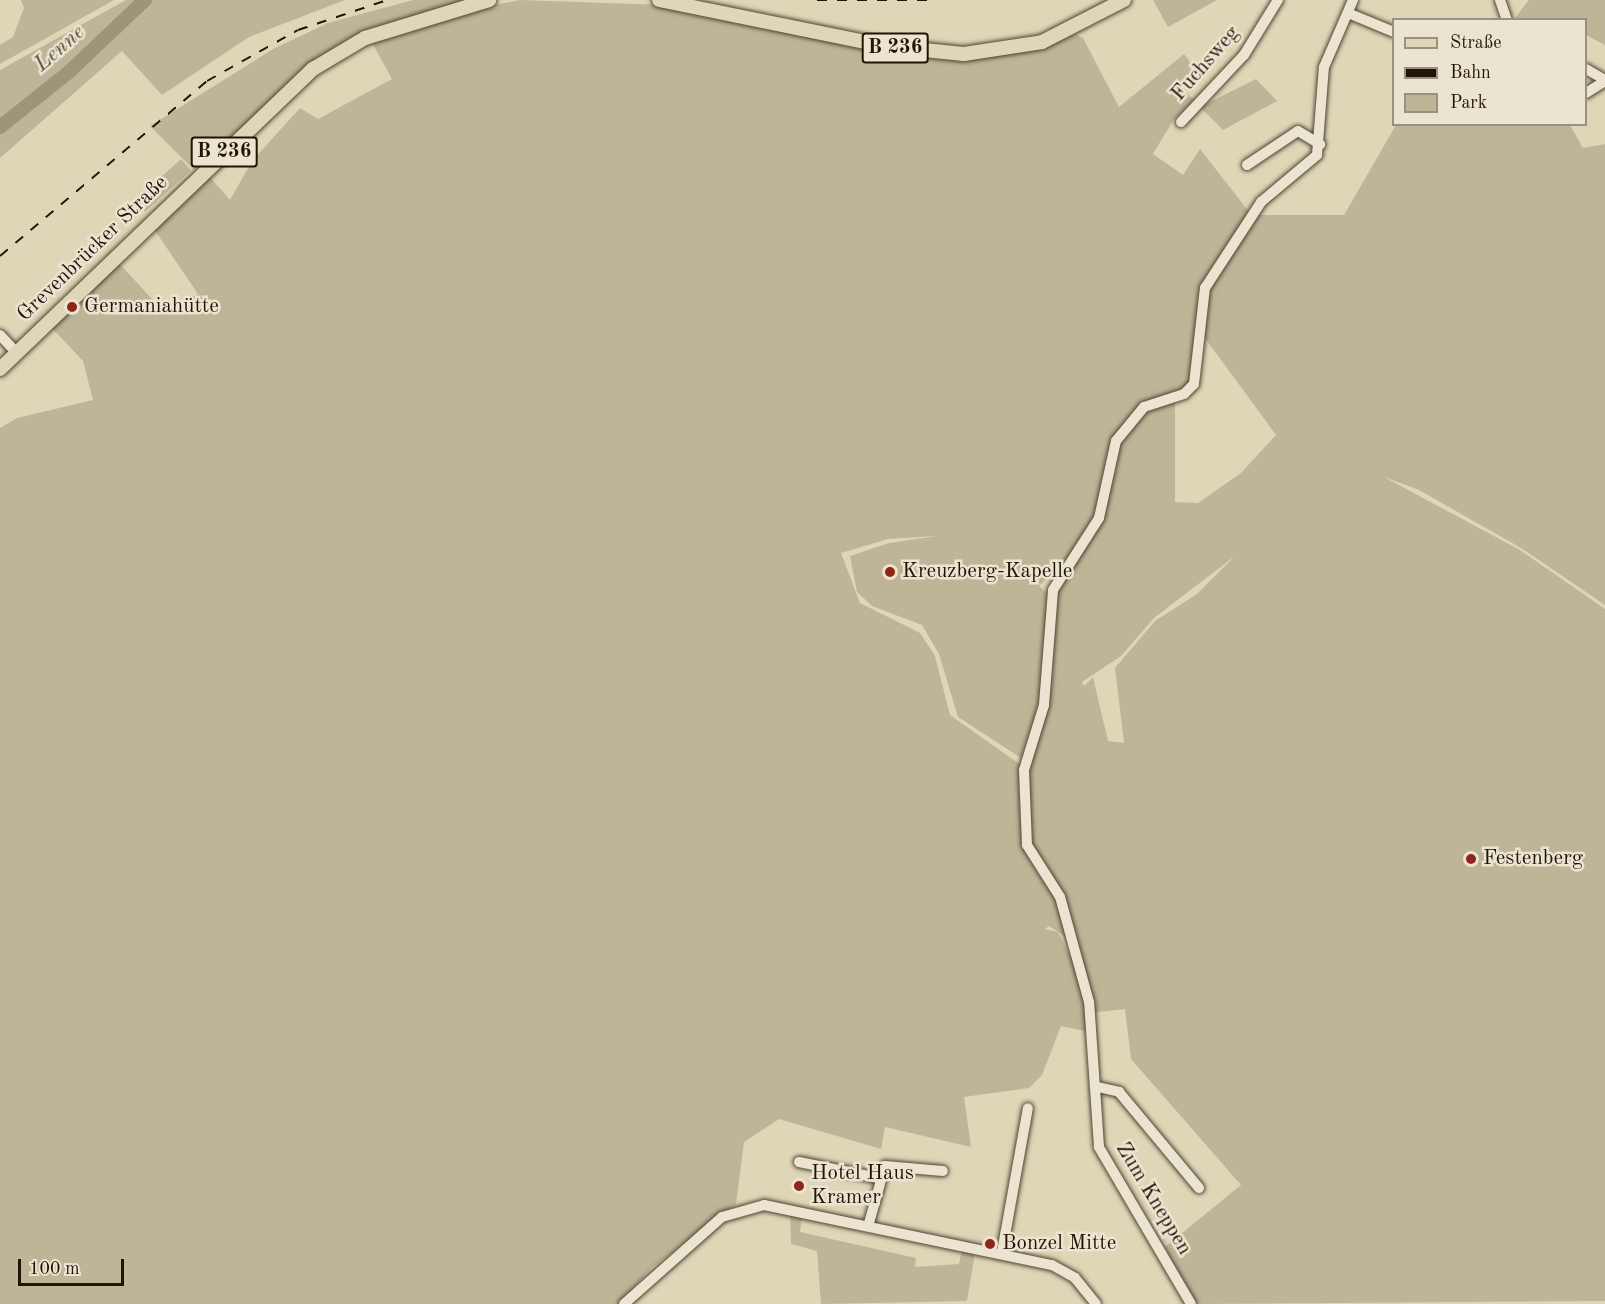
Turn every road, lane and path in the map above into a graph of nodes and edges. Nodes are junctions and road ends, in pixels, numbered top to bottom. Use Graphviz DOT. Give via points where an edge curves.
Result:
graph roads {
  1 [pos="489,0"];
  2 [pos="659,0"];
  3 [pos="1124,0"];
  4 [pos="1278,0"];
  5 [pos="1353,0"];
  6 [pos="1500,0"];
  7 [pos="1348,13"];
  8 [pos="1505,18"];
  9 [pos="1392,31"];
  10 [pos="1587,70"];
  11 [pos="1605,81"];
  12 [pos="1587,92"];
  13 [pos="1181,122"];
  14 [pos="1320,144"];
  15 [pos="1247,165"];
  16 [pos="0,335"];
  17 [pos="17,353"];
  18 [pos="0,369"];
  19 [pos="1098,1087"];
  20 [pos="1028,1108"];
  21 [pos="799,1162"];
  22 [pos="943,1171"];
  23 [pos="878,1178"];
  24 [pos="1199,1188"];
  25 [pos="869,1223"];
  26 [pos="1002,1252"];
  27 [pos="624,1304"];
  28 [pos="1096,1304"];
  29 [pos="1191,1304"];
  1 -- 17 [label="main road, Grevenbrücker Straße / B 236" via="365,38 313,69"];
  2 -- 3 [label="main road, B 236" via="878,45 964,54 1042,42"];
  4 -- 13 [label="street, Fuchsweg" via="1244,55"];
  5 -- 7 [label="street"];
  6 -- 8 [label="street"];
  7 -- 9 [label="street"];
  7 -- 14 [label="street" via="1324,68"];
  10 -- 11 [label="street"];
  11 -- 12 [label="street"];
  14 -- 15 [label="street" via="1298,131"];
  14 -- 19 [label="street, Zum Kneppen" via="1312,161 1258,206 1205,288 1194,384 1184,394 1144,407 1120,432 1099,518 1063,570 1050,604 1044,705 1023,778 1026,838 1060,897 1089,1002"];
  16 -- 17 [label="street"];
  17 -- 18 [label="main road, Grevenbrücker Straße / B 236"];
  19 -- 24 [label="street" via="1119,1092"];
  19 -- 29 [label="street, Zum Kneppen" via="1099,1147"];
  20 -- 26 [label="street"];
  21 -- 23 [label="street"];
  22 -- 23 [label="street" via="893,1163"];
  23 -- 25 [label="street"];
  25 -- 26 [label="street"];
  25 -- 27 [label="street" via="784,1207 736,1209 654,1272"];
  26 -- 28 [label="street" via="1064,1270"];
}
